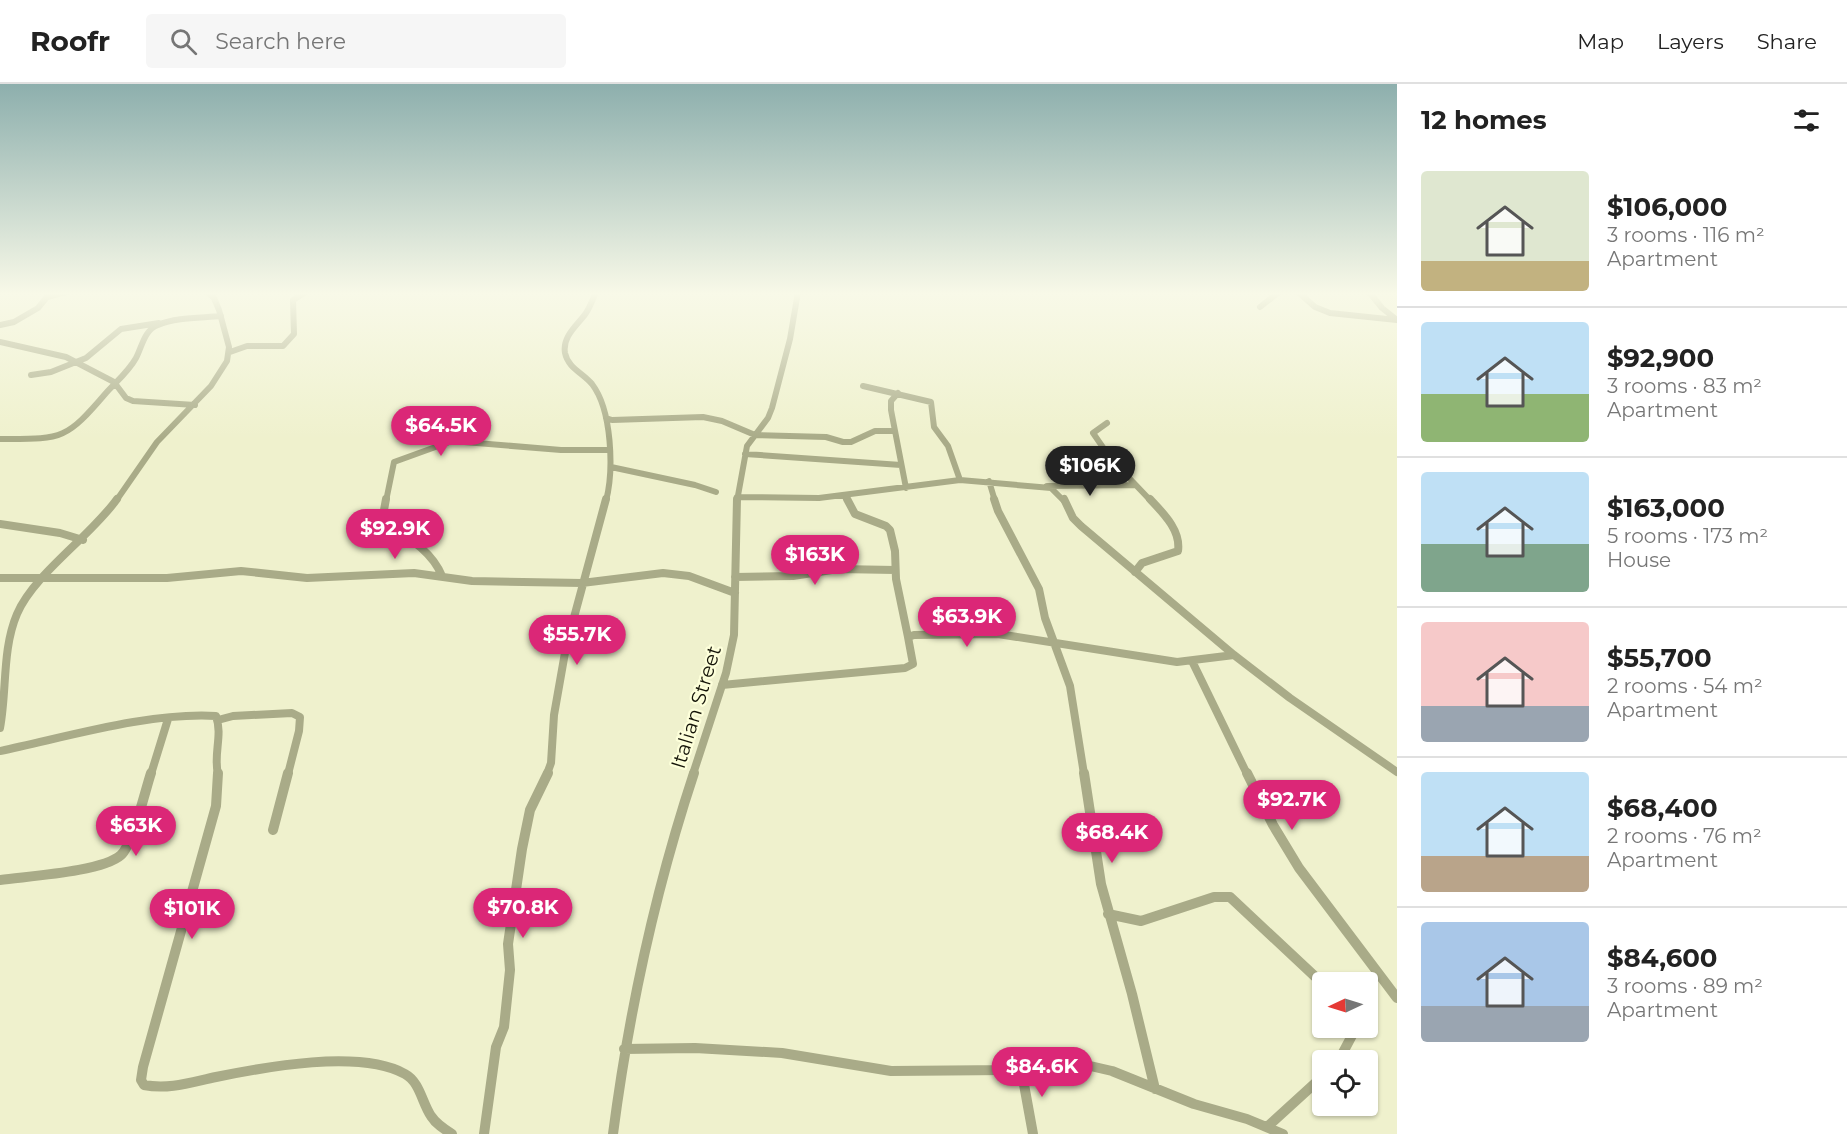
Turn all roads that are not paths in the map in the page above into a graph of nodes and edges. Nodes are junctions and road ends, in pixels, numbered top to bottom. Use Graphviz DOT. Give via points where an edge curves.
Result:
graph roads {
  1 [pos="108,341"];
  2 [pos="143,341"];
  3 [pos="227,341"];
  4 [pos="288,341"];
  5 [pos="567,341"];
  6 [pos="789,341"];
  7 [pos="0,342"];
  8 [pos="230,352"];
  9 [pos="78,363"];
  10 [pos="31,375"];
  11 [pos="114,382"];
  12 [pos="863,386"];
  13 [pos="898,393"];
  14 [pos="195,405"];
  15 [pos="606,418"];
  16 [pos="1107,423"];
  17 [pos="894,430"];
  18 [pos="754,435"];
  19 [pos="0,438"];
  20 [pos="610,450"];
  21 [pos="745,454"];
  22 [pos="901,465"];
  23 [pos="611,467"];
  24 [pos="960,480"];
  25 [pos="989,481"];
  26 [pos="1135,485"];
  27 [pos="1046,486"];
  28 [pos="906,489"];
  29 [pos="717,492"];
  30 [pos="845,496"];
  31 [pos="737,497"];
  32 [pos="0,524"];
  33 [pos="83,540"];
  34 [pos="895,570"];
  35 [pos="1135,572"];
  36 [pos="442,576"];
  37 [pos="46,577"];
  38 [pos="735,577"];
  39 [pos="0,578"];
  40 [pos="582,583"];
  41 [pos="735,593"];
  42 [pos="908,637"];
  43 [pos="1055,644"];
  44 [pos="1234,655"];
  45 [pos="3,661"];
  46 [pos="1192,661"];
  47 [pos="722,685"];
  48 [pos="168,719"];
  49 [pos="218,720"];
  50 [pos="0,728"];
  51 [pos="0,751"];
  52 [pos="1397,772"];
  53 [pos="273,830"];
  54 [pos="0,880"];
  55 [pos="1108,914"];
  56 [pos="1312,974"];
  57 [pos="1397,998"];
  58 [pos="624,1049"];
  59 [pos="1021,1068"];
  60 [pos="1312,1086"];
  61 [pos="1155,1089"];
  62 [pos="1266,1127"];
  63 [pos="452,1134"];
  64 [pos="484,1134"];
  65 [pos="613,1134"];
  66 [pos="1033,1134"];
  67 [pos="1284,1134"];
  1 -- 9 [label="street"];
  2 -- 11 [label="street" via="135,360"];
  3 -- 8 [label="street"];
  4 -- 8 [label="street" via="283,346 247,346"];
  5 -- 15 [label="street" via="565,352 572,367 591,383"];
  6 -- 18 [label="street, Italian Street" via="768,418"];
  7 -- 9 [label="street"];
  8 -- 14 [label="street"];
  9 -- 10 [label="street"];
  9 -- 11 [label="street"];
  11 -- 14 [label="street" via="133,401"];
  11 -- 19 [label="street" via="80,423 64,434 47,440"];
  12 -- 13 [label="street"];
  13 -- 17 [label="street" via="891,401"];
  13 -- 24 [label="street" via="931,402 934,427 948,446"];
  14 -- 33 [label="street" via="157,442 124,491"];
  15 -- 18 [label="street" via="703,417"];
  15 -- 20 [label="street"];
  16 -- 26 [label="street" via="1093,433"];
  17 -- 18 [label="street" via="875,431 847,442 826,437"];
  17 -- 22 [label="street"];
  18 -- 21 [label="street, Italian Street"];
  20 -- 23 [label="street"];
  20 -- 36 [label="street" via="452,441 394,462 382,521 425,549"];
  21 -- 22 [label="street"];
  21 -- 31 [label="street, Italian Street"];
  22 -- 28 [label="street"];
  23 -- 29 [label="street"];
  23 -- 40 [label="street" via="607,496"];
  24 -- 25 [label="street"];
  24 -- 28 [label="street"];
  25 -- 27 [label="street"];
  25 -- 43 [label="street" via="998,511 1033,575"];
  26 -- 27 [label="street"];
  26 -- 35 [label="street" via="1167,518 1180,543 1178,550 1142,563"];
  27 -- 35 [label="street" via="1062,496 1076,522"];
  28 -- 30 [label="street"];
  30 -- 31 [label="street"];
  30 -- 34 [label="street" via="855,514 888,528 895,550"];
  31 -- 38 [label="street, Italian Street"];
  32 -- 33 [label="street"];
  33 -- 37 [label="street"];
  34 -- 38 [label="street" via="838,569 793,576"];
  34 -- 42 [label="street"];
  35 -- 44 [label="street"];
  36 -- 37 [label="street" via="381,573 306,578 241,571 167,578"];
  36 -- 40 [label="street"];
  37 -- 39 [label="street"];
  37 -- 45 [label="street" via="25,598 17,613"];
  38 -- 41 [label="street, Italian Street"];
  40 -- 41 [label="street" via="678,573"];
  40 -- 64 [label="street" via="554,715 551,763 530,810 522,849 508,944 510,970 504,1027 496,1047"];
  41 -- 47 [label="street, Italian Street" via="734,635"];
  42 -- 43 [label="street" via="998,634"];
  42 -- 47 [label="street" via="912,664 905,668"];
  43 -- 46 [label="street" via="1164,661"];
  43 -- 55 [label="street" via="1075,711 1090,824"];
  44 -- 46 [label="street"];
  44 -- 52 [label="street"];
  45 -- 50 [label="street" via="5,702"];
  46 -- 57 [label="street" via="1287,850"];
  47 -- 58 [label="street, Italian Street" via="676,827"];
  48 -- 49 [label="street" via="211,714"];
  48 -- 51 [label="street"];
  48 -- 54 [label="street" via="122,854 104,865"];
  49 -- 53 [label="street" via="292,712 300,717"];
  49 -- 63 [label="street" via="216,806 141,1080 153,1088 265,1067 309,1063 389,1067 408,1075 432,1117"];
  55 -- 56 [label="street" via="1141,921 1214,897 1230,897"];
  55 -- 61 [label="street"];
  58 -- 59 [label="street" via="782,1053 891,1071"];
  58 -- 65 [label="street, Italian Street"];
  59 -- 61 [label="street" via="1086,1065"];
  59 -- 66 [label="street"];
  60 -- 62 [label="street"];
  61 -- 62 [label="street"];
  62 -- 67 [label="street"];
}
